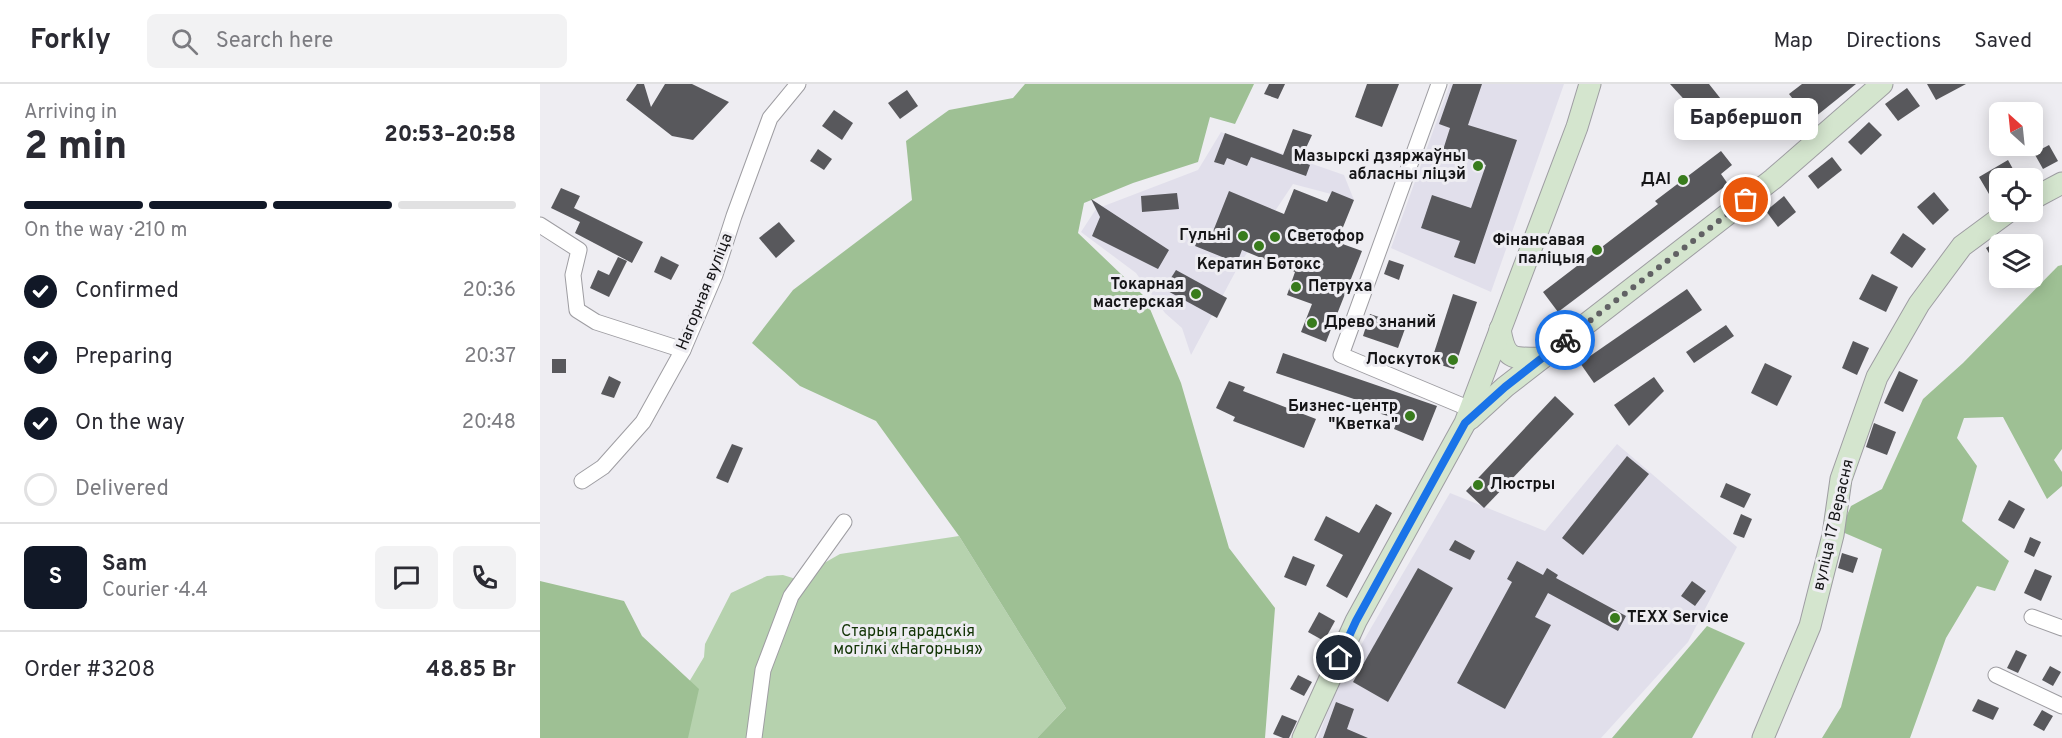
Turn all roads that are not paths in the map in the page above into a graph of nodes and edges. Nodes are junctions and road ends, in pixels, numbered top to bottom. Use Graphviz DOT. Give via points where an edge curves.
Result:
graph roads {
  1 [pos="798,84"];
  2 [pos="1439,84"];
  3 [pos="1590,84"];
  4 [pos="1882,84"];
  5 [pos="2062,183"];
  6 [pos="2043,193"];
  7 [pos="1994,222"];
  8 [pos="540,225"];
  9 [pos="1500,328"];
  10 [pos="683,350"];
  11 [pos="1542,358"];
  12 [pos="1468,416"];
  13 [pos="582,481"];
  14 [pos="844,522"];
  15 [pos="2032,617"];
  16 [pos="2062,628"];
  17 [pos="1996,675"];
  18 [pos="2062,706"];
  19 [pos="754,738"];
  20 [pos="1303,738"];
  21 [pos="1763,738"];
  1 -- 10 [label="street, Нагорная вуліца" via="770,117 715,275"];
  2 -- 12 [label="street" via="1341,355"];
  3 -- 9 [label="main road"];
  4 -- 11 [label="main road" via="1773,179"];
  5 -- 6 [label="main road"];
  7 -- 21 [label="main road, вуліца 17 Верасня" via="1962,246 1919,304 1877,377 1841,479 1833,535 1810,626"];
  8 -- 10 [label="street" via="579,250 573,275 578,310 596,322"];
  9 -- 11 [label="main road" via="1507,353 1517,359"];
  9 -- 12 [label="main road"];
  10 -- 13 [label="street, Нагорная вуліца" via="643,422 603,467"];
  11 -- 12 [label="main road"];
  12 -- 20 [label="main road" via="1356,621"];
  14 -- 19 [label="street" via="791,596 763,670"];
  15 -- 16 [label="street"];
  17 -- 18 [label="street"];
}
